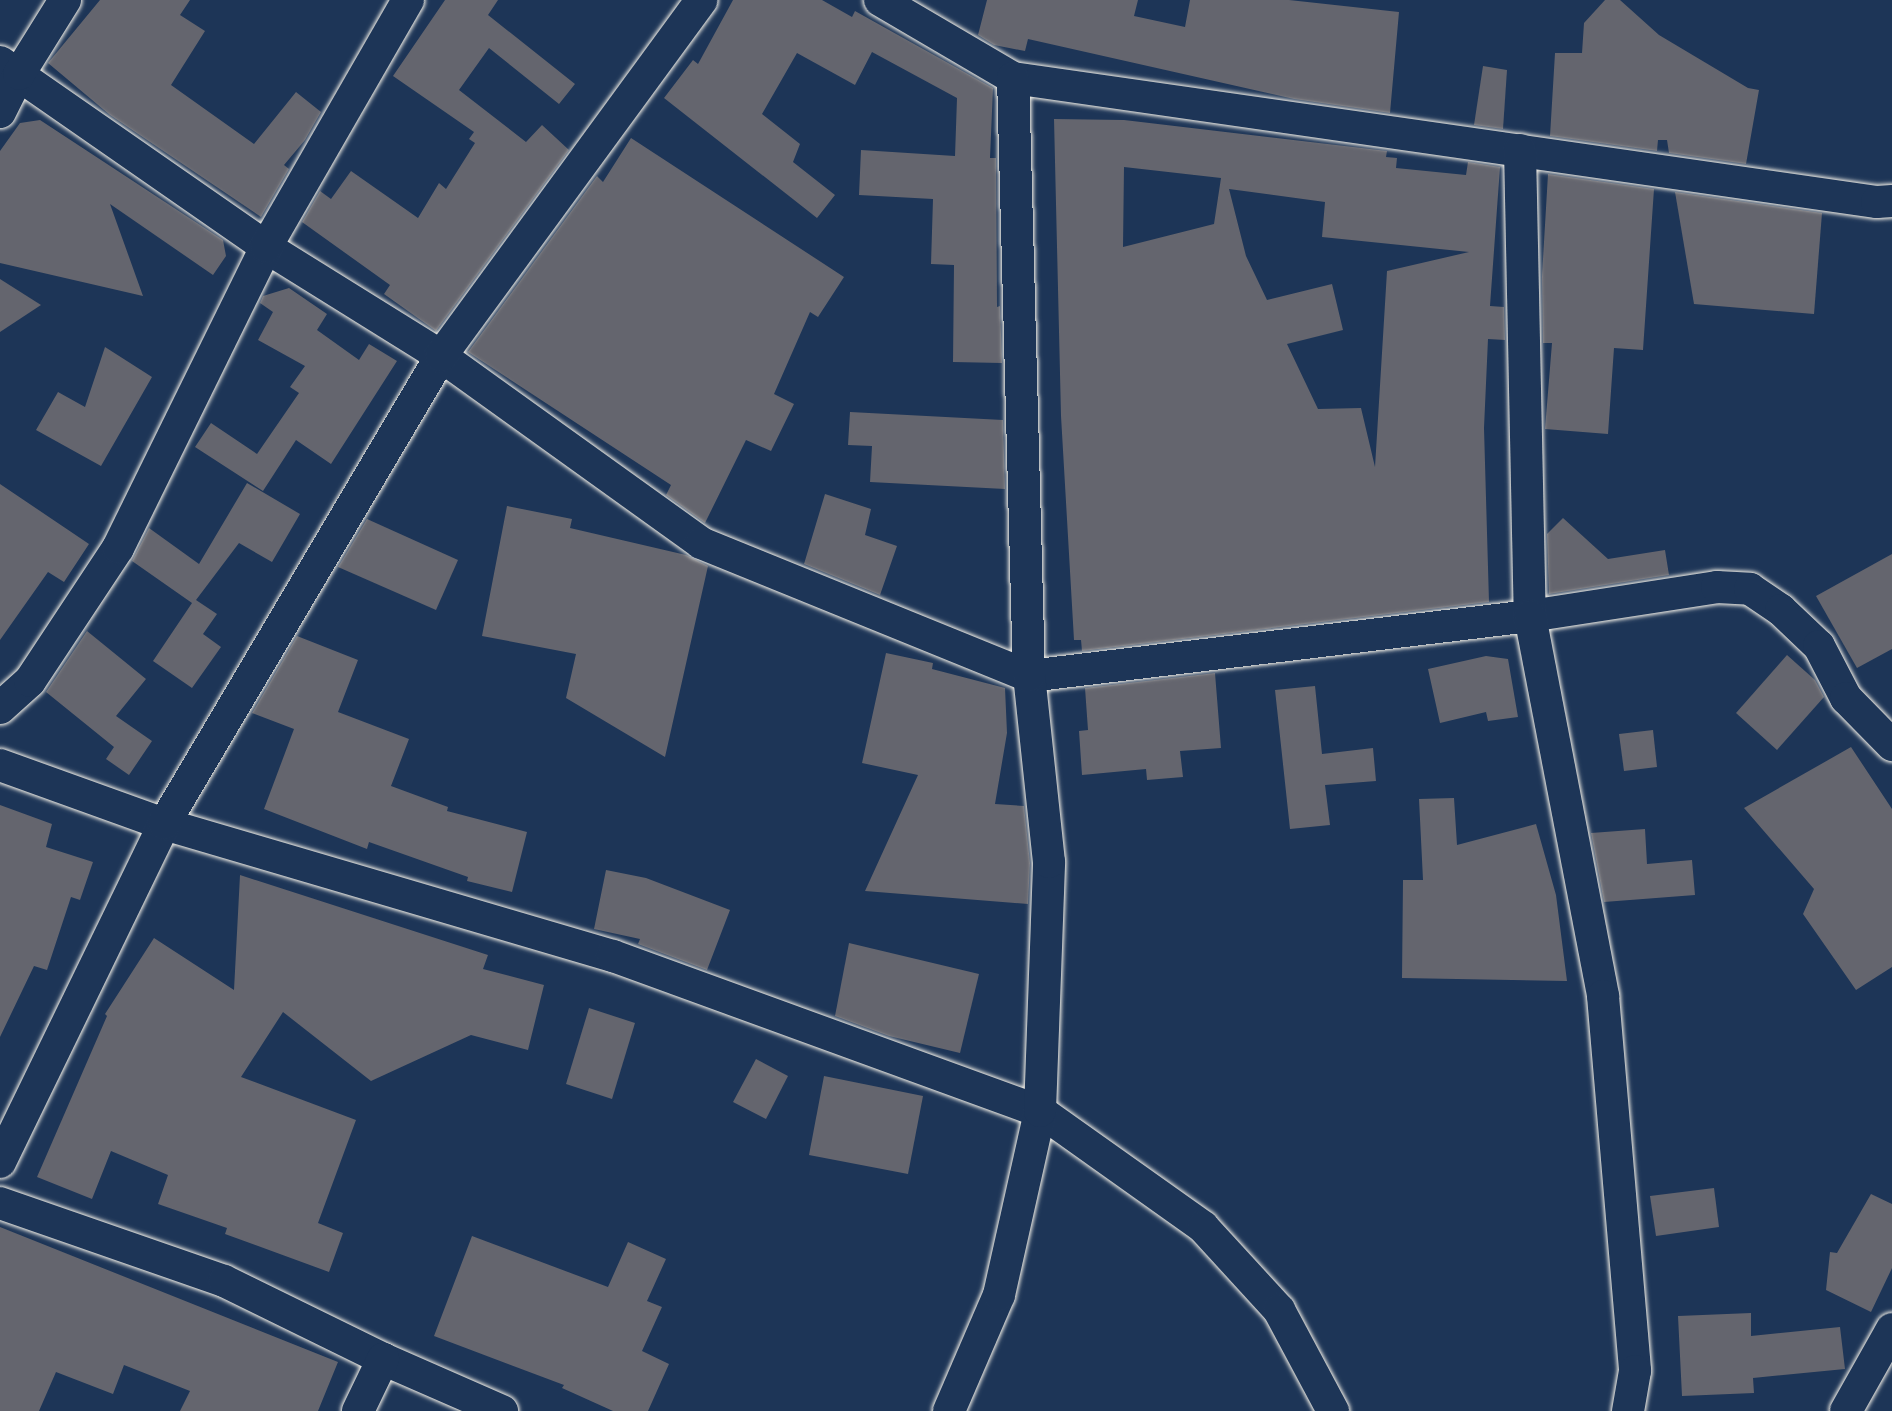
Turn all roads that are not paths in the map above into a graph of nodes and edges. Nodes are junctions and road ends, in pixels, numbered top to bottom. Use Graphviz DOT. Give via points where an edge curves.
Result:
graph roads {
  1 [pos="65,0"];
  2 [pos="408,0"];
  3 [pos="702,0"];
  4 [pos="880,0"];
  5 [pos="9,68"];
  6 [pos="1013,78"];
  7 [pos="0,112"];
  8 [pos="1520,150"];
  9 [pos="1892,201"];
  10 [pos="266,247"];
  11 [pos="441,356"];
  12 [pos="1530,616"];
  13 [pos="1029,676"];
  14 [pos="0,708"];
  15 [pos="1892,745"];
  16 [pos="0,765"];
  17 [pos="164,824"];
  18 [pos="1040,1111"];
  19 [pos="0,1162"];
  20 [pos="0,1203"];
  21 [pos="1892,1329"];
  22 [pos="383,1359"];
  23 [pos="358,1411"];
  24 [pos="502,1411"];
  25 [pos="949,1411"];
  26 [pos="1333,1411"];
  27 [pos="1628,1411"];
  28 [pos="1846,1411"];
  1 -- 5 [label="street"];
  2 -- 10 [label="street"];
  3 -- 11 [label="street"];
  4 -- 6 [label="street"];
  5 -- 7 [label="street"];
  5 -- 10 [label="street"];
  6 -- 8 [label="street"];
  6 -- 13 [label="street"];
  8 -- 9 [label="street"];
  8 -- 12 [label="street"];
  10 -- 11 [label="street"];
  10 -- 14 [label="street" via="118,548 30,681"];
  11 -- 13 [label="street" via="701,543"];
  11 -- 17 [label="street"];
  12 -- 13 [label="street"];
  12 -- 15 [label="street" via="1717,587 1750,589 1819,646 1846,698"];
  12 -- 27 [label="street" via="1603,996 1635,1371"];
  13 -- 18 [label="street" via="1049,862"];
  16 -- 17 [label="street"];
  17 -- 18 [label="street" via="613,956"];
  17 -- 19 [label="street"];
  18 -- 25 [label="street" via="999,1295"];
  18 -- 26 [label="street" via="1203,1227 1279,1310"];
  20 -- 22 [label="street" via="224,1281"];
  21 -- 28 [label="street"];
  22 -- 23 [label="street"];
  22 -- 24 [label="street"];
}
